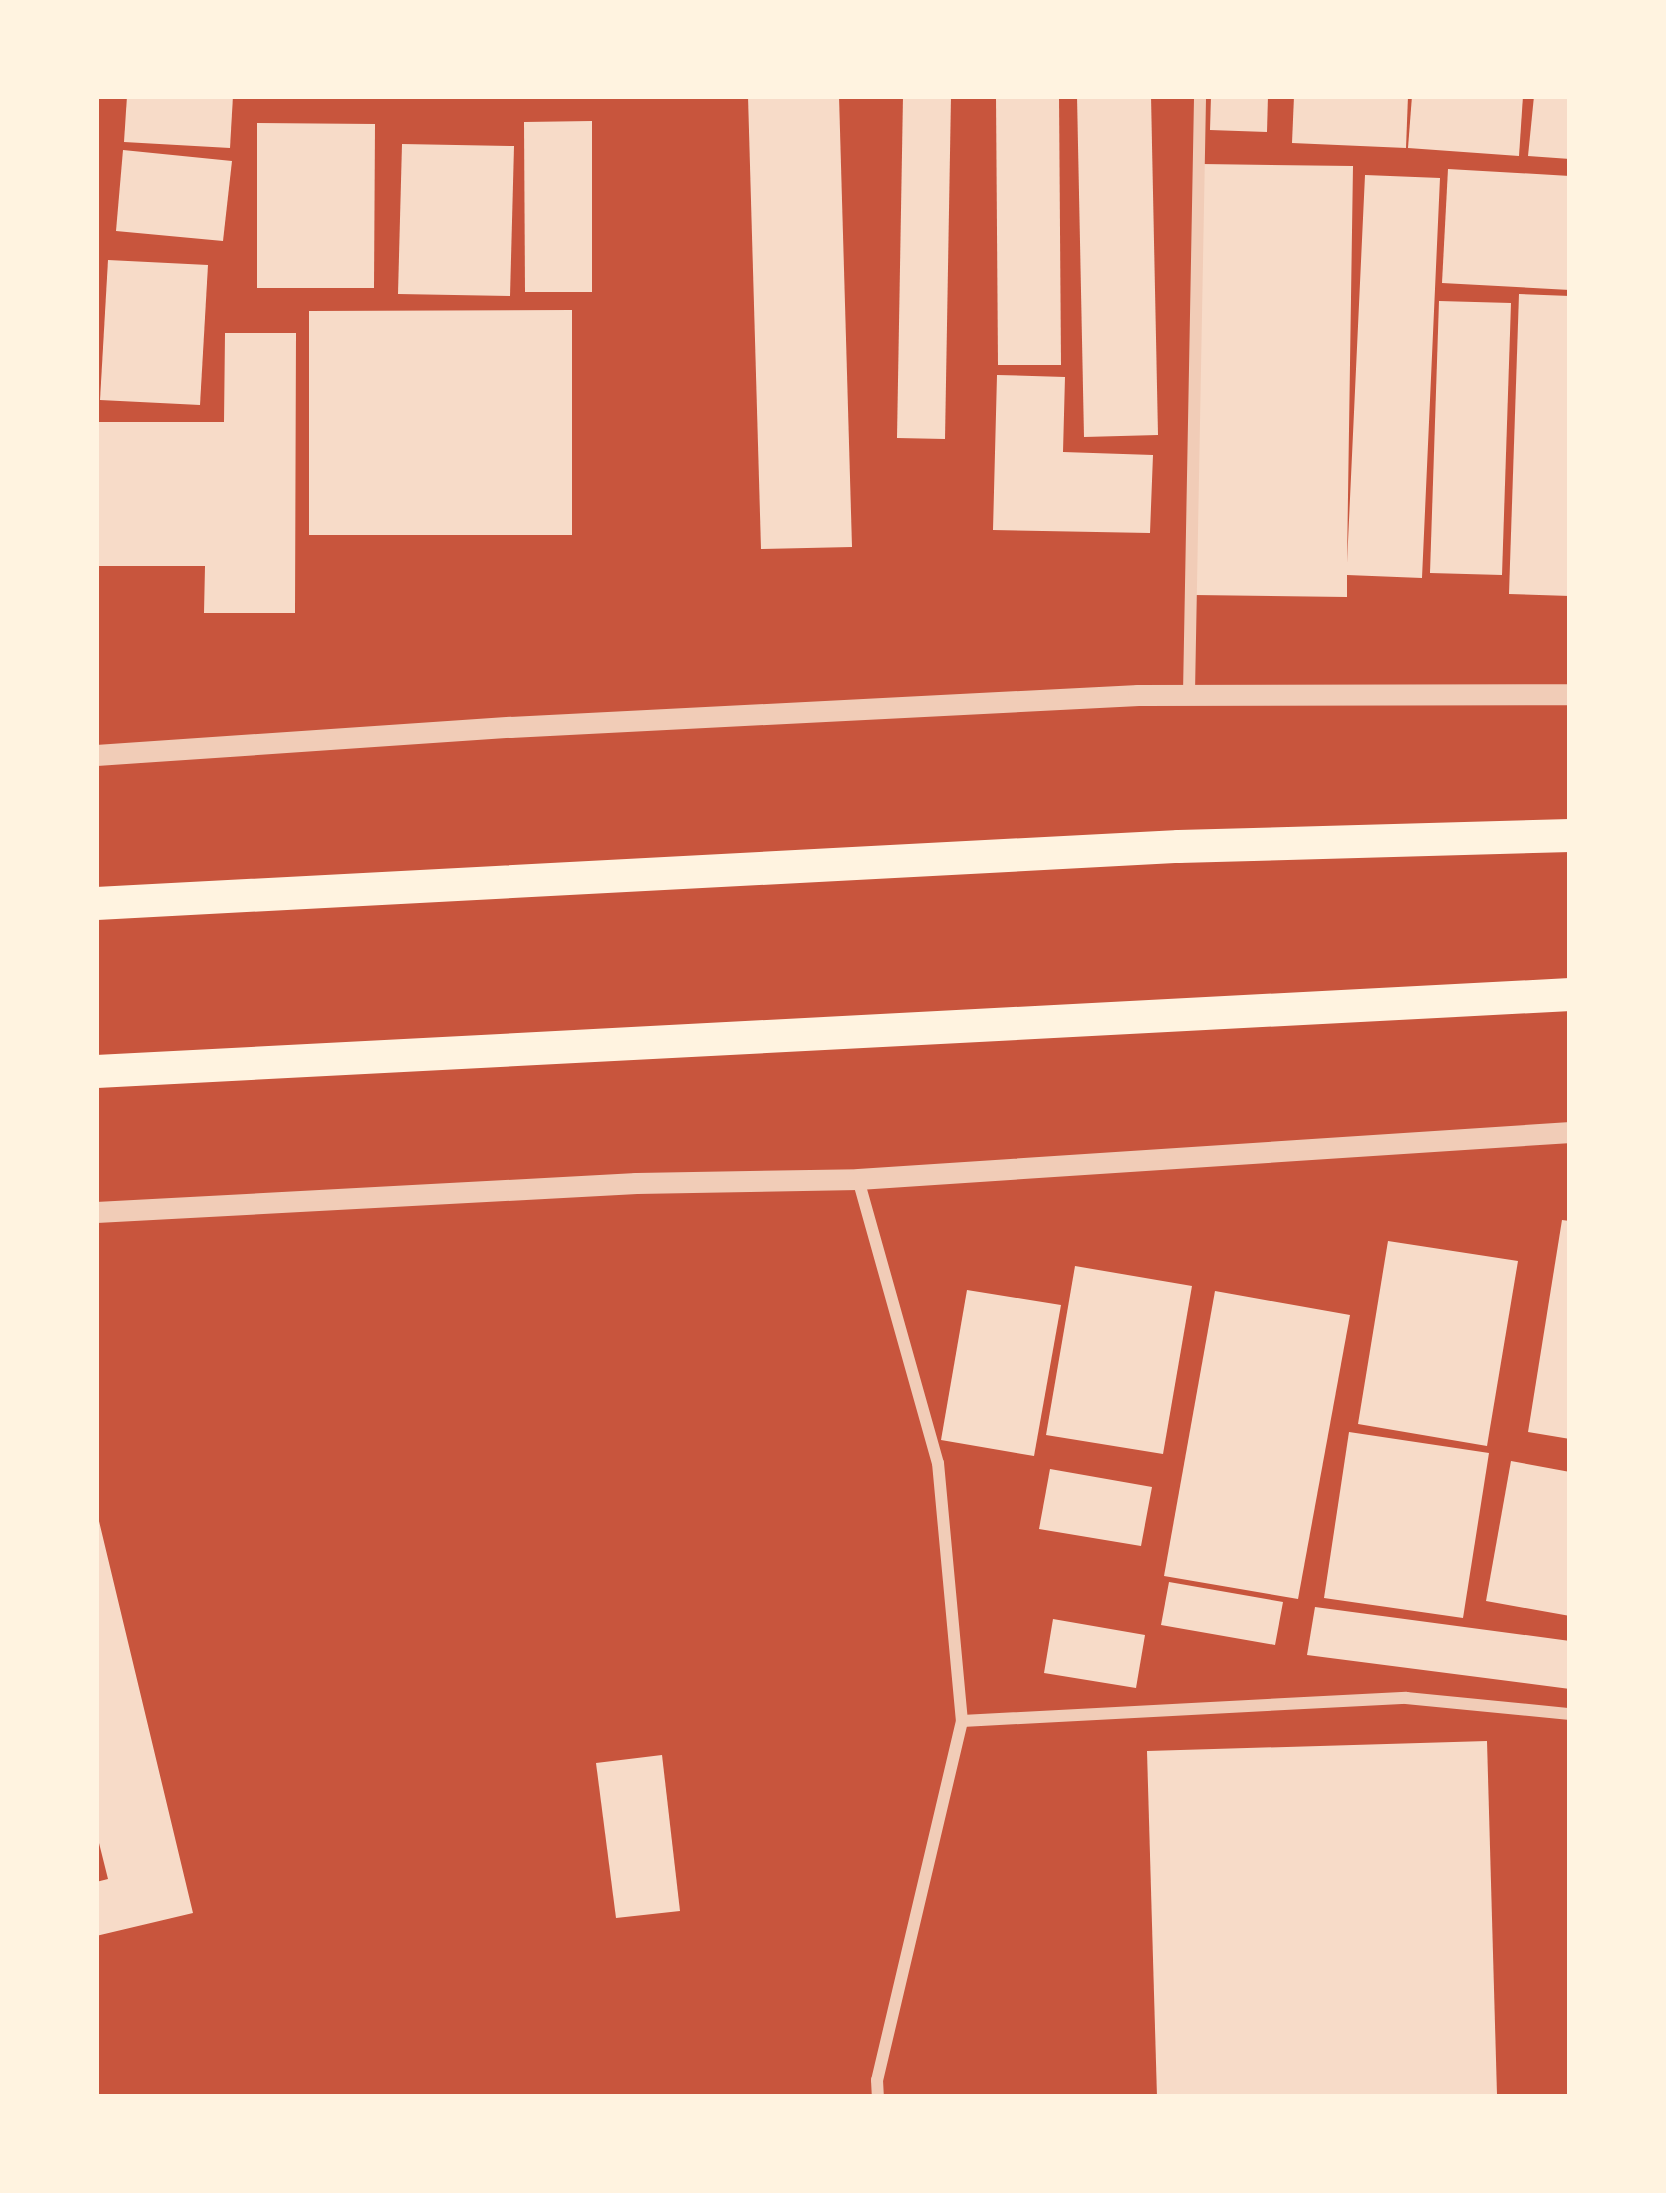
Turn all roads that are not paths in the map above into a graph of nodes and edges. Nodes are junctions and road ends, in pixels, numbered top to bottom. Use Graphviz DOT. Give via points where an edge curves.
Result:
graph roads {
  1 [pos="1200,96"];
  2 [pos="1189,693"];
  3 [pos="1570,694"];
  4 [pos="96,755"];
  5 [pos="1570,836"];
  6 [pos="96,903"];
  7 [pos="1570,994"];
  8 [pos="96,1071"];
  9 [pos="1570,1132"];
  10 [pos="859,1179"];
  11 [pos="96,1212"];
  12 [pos="1570,1714"];
  13 [pos="962,1721"];
  14 [pos="878,2097"];
  1 -- 2 [label="street"];
  2 -- 3 [label="street"];
  2 -- 4 [label="street"];
  5 -- 6 [label="highway" via="1178,846"];
  7 -- 8 [label="highway"];
  9 -- 10 [label="street"];
  10 -- 11 [label="street"];
  10 -- 13 [label="street" via="938,1463"];
  12 -- 13 [label="street" via="1406,1698"];
  13 -- 14 [label="street"];
}
